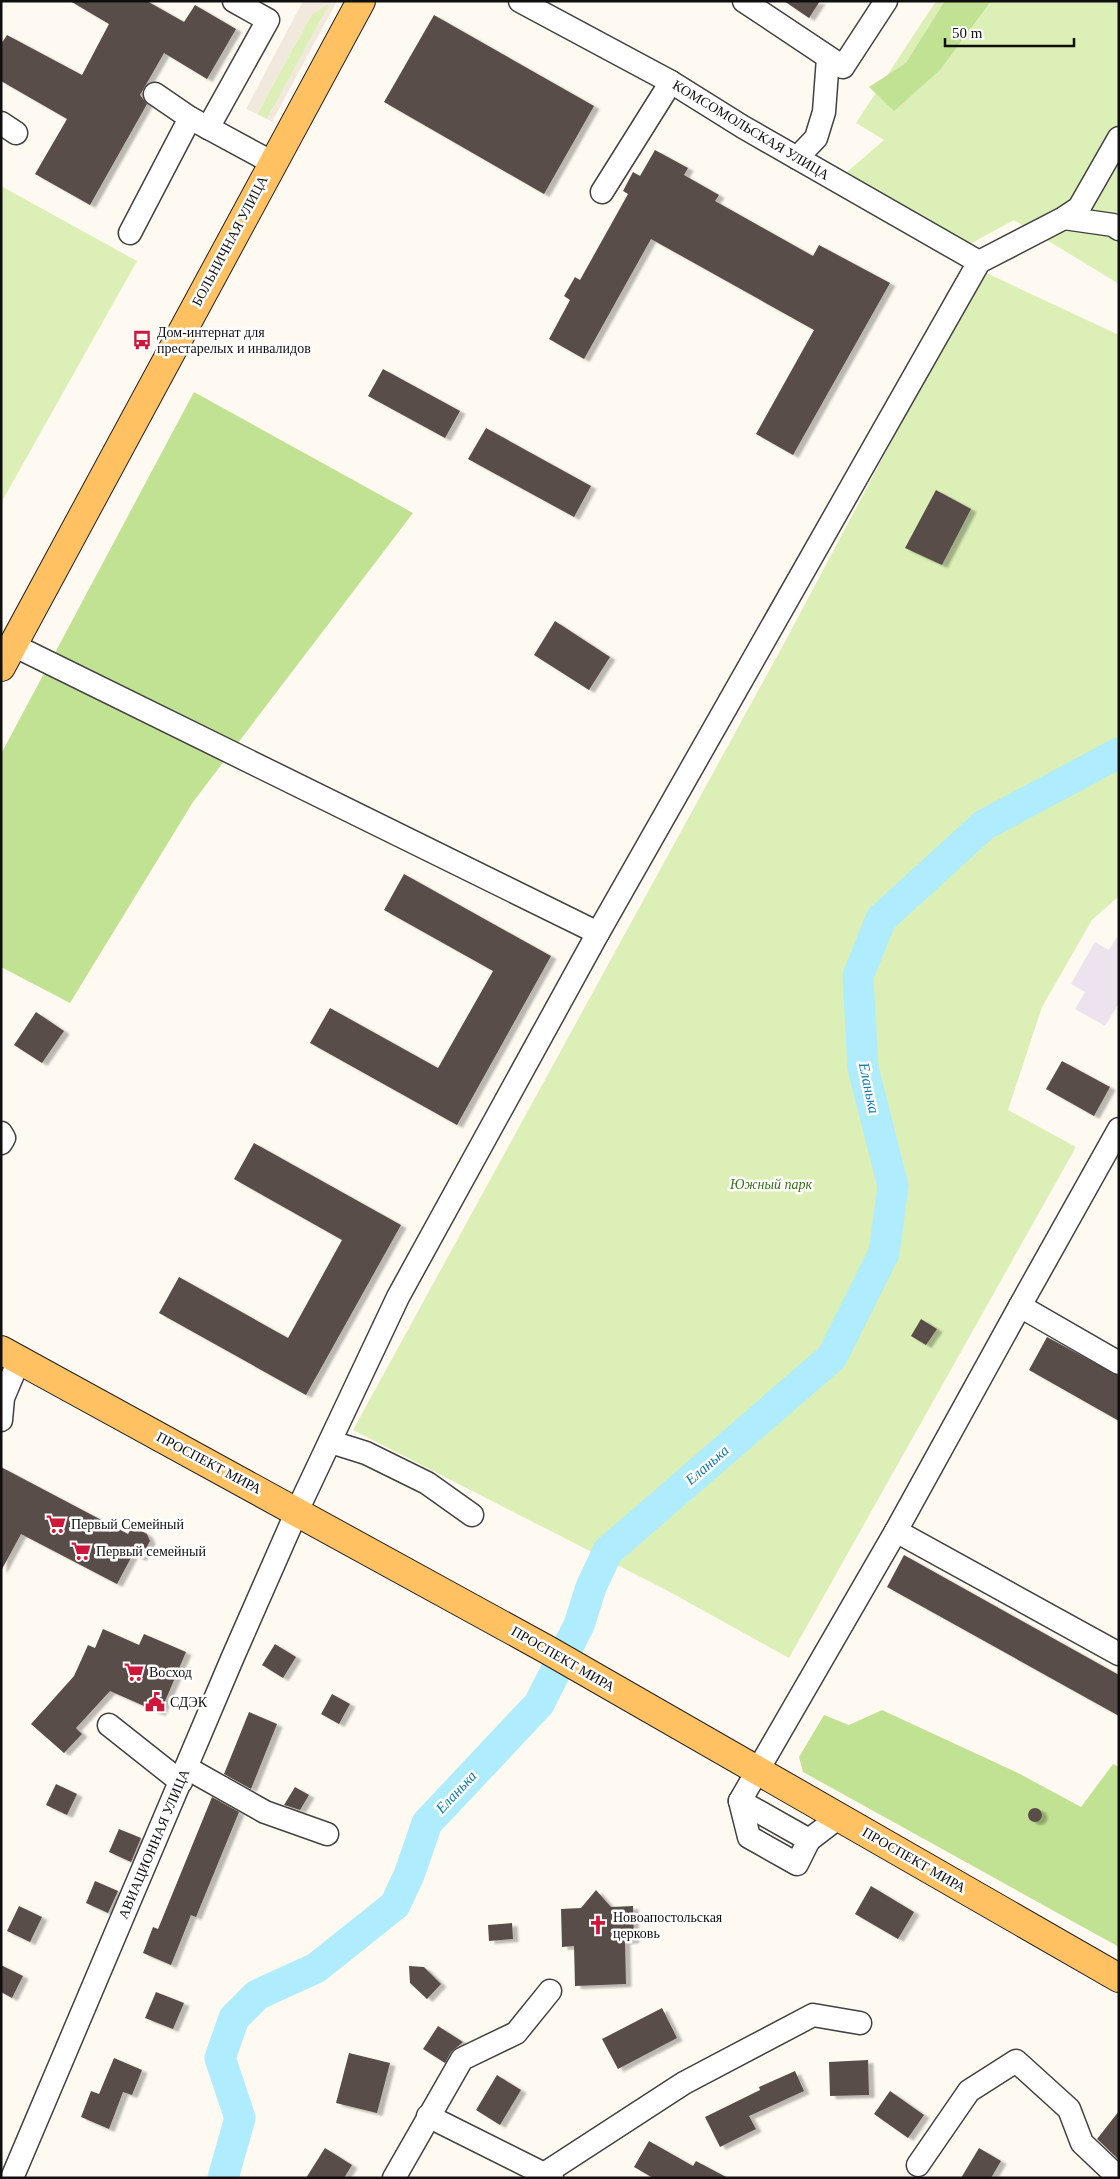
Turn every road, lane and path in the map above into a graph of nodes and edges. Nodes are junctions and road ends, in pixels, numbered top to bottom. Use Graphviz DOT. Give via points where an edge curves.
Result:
graph roads {
  1 [pos="234,1"];
  2 [pos="349,1"];
  3 [pos="361,1"];
  4 [pos="520,1"];
  5 [pos="744,1"];
  6 [pos="886,1"];
  7 [pos="828,58"];
  8 [pos="671,82"];
  9 [pos="155,94"];
  10 [pos="300,113"];
  11 [pos="199,123"];
  12 [pos="1119,138"];
  13 [pos="797,158"];
  14 [pos="273,163"];
  15 [pos="602,192"];
  16 [pos="1064,218"];
  17 [pos="1119,229"];
  18 [pos="130,233"];
  19 [pos="979,262"];
  20 [pos="7,656"];
  21 [pos="598,933"];
  22 [pos="1119,1129"];
  23 [pos="1,1133"];
  24 [pos="1,1143"];
  25 [pos="1020,1306"];
  26 [pos="10,1355"];
  27 [pos="1119,1363"];
  28 [pos="1,1420"];
  29 [pos="329,1446"];
  30 [pos="298,1511"];
  31 [pos="472,1516"];
  32 [pos="896,1531"];
  33 [pos="1119,1654"];
  34 [pos="109,1726"];
  35 [pos="756,1769"];
  36 [pos="184,1775"];
  37 [pos="838,1817"];
  38 [pos="327,1834"];
  39 [pos="1119,1978"];
  40 [pos="550,1991"];
  41 [pos="860,2023"];
  42 [pos="428,2116"];
  43 [pos="918,2165"];
  44 [pos="548,2176"];
  45 [pos="12,2178"];
  46 [pos="394,2178"];
  47 [pos="1119,2178"];
  1 -- 11 [label="street" via="268,20"];
  2 -- 10 [label="main road" via="318,57"];
  3 -- 10 [label="main road, БОЛЬНИЧНАЯ УЛИЦА"];
  4 -- 8 [label="street, КОМСОМОЛЬСКАЯ УЛИЦА"];
  5 -- 7 [label="street"];
  6 -- 7 [label="street" via="842,67"];
  7 -- 13 [label="street" via="824,112 816,138"];
  8 -- 13 [label="street, КОМСОМОЛЬСКАЯ УЛИЦА"];
  8 -- 15 [label="street"];
  9 -- 11 [label="street"];
  10 -- 14 [label="main road, БОЛЬНИЧНАЯ УЛИЦА"];
  11 -- 14 [label="street"];
  11 -- 18 [label="street"];
  12 -- 16 [label="street" via="1079,208"];
  13 -- 19 [label="street, КОМСОМОЛЬСКАЯ УЛИЦА"];
  14 -- 20 [label="main road, БОЛЬНИЧНАЯ УЛИЦА"];
  16 -- 17 [label="street"];
  16 -- 19 [label="street"];
  19 -- 21 [label="street, АВИАЦИОННАЯ УЛИЦА"];
  20 -- 21 [label="street"];
  21 -- 29 [label="street, АВИАЦИОННАЯ УЛИЦА" via="398,1297"];
  22 -- 25 [label="street"];
  23 -- 24 [label="street" via="4,1138"];
  25 -- 27 [label="street"];
  25 -- 32 [label="street"];
  26 -- 28 [label="street"];
  26 -- 30 [label="main road, ПРОСПЕКТ МИРА"];
  29 -- 30 [label="street, АВИАЦИОННАЯ УЛИЦА"];
  29 -- 31 [label="street" via="366,1453 427,1483"];
  30 -- 35 [label="main road, ПРОСПЕКТ МИРА"];
  30 -- 36 [label="street, АВИАЦИОННАЯ УЛИЦА"];
  32 -- 33 [label="street"];
  32 -- 35 [label="street"];
  34 -- 36 [label="street"];
  35 -- 37 [label="main road, ПРОСПЕКТ МИРА"];
  35 -- 37 [label="street" via="740,1801 750,1837 797,1864 809,1840"];
  36 -- 38 [label="street" via="265,1812"];
  36 -- 45 [label="street, АВИАЦИОННАЯ УЛИЦА"];
  37 -- 39 [label="main road, ПРОСПЕКТ МИРА"];
  40 -- 42 [label="street" via="516,2033 462,2059"];
  41 -- 44 [label="street" via="813,2015 684,2083"];
  42 -- 44 [label="street"];
  42 -- 46 [label="street"];
  43 -- 47 [label="street" via="969,2091 1016,2061 1069,2109 1082,2143"];
}
